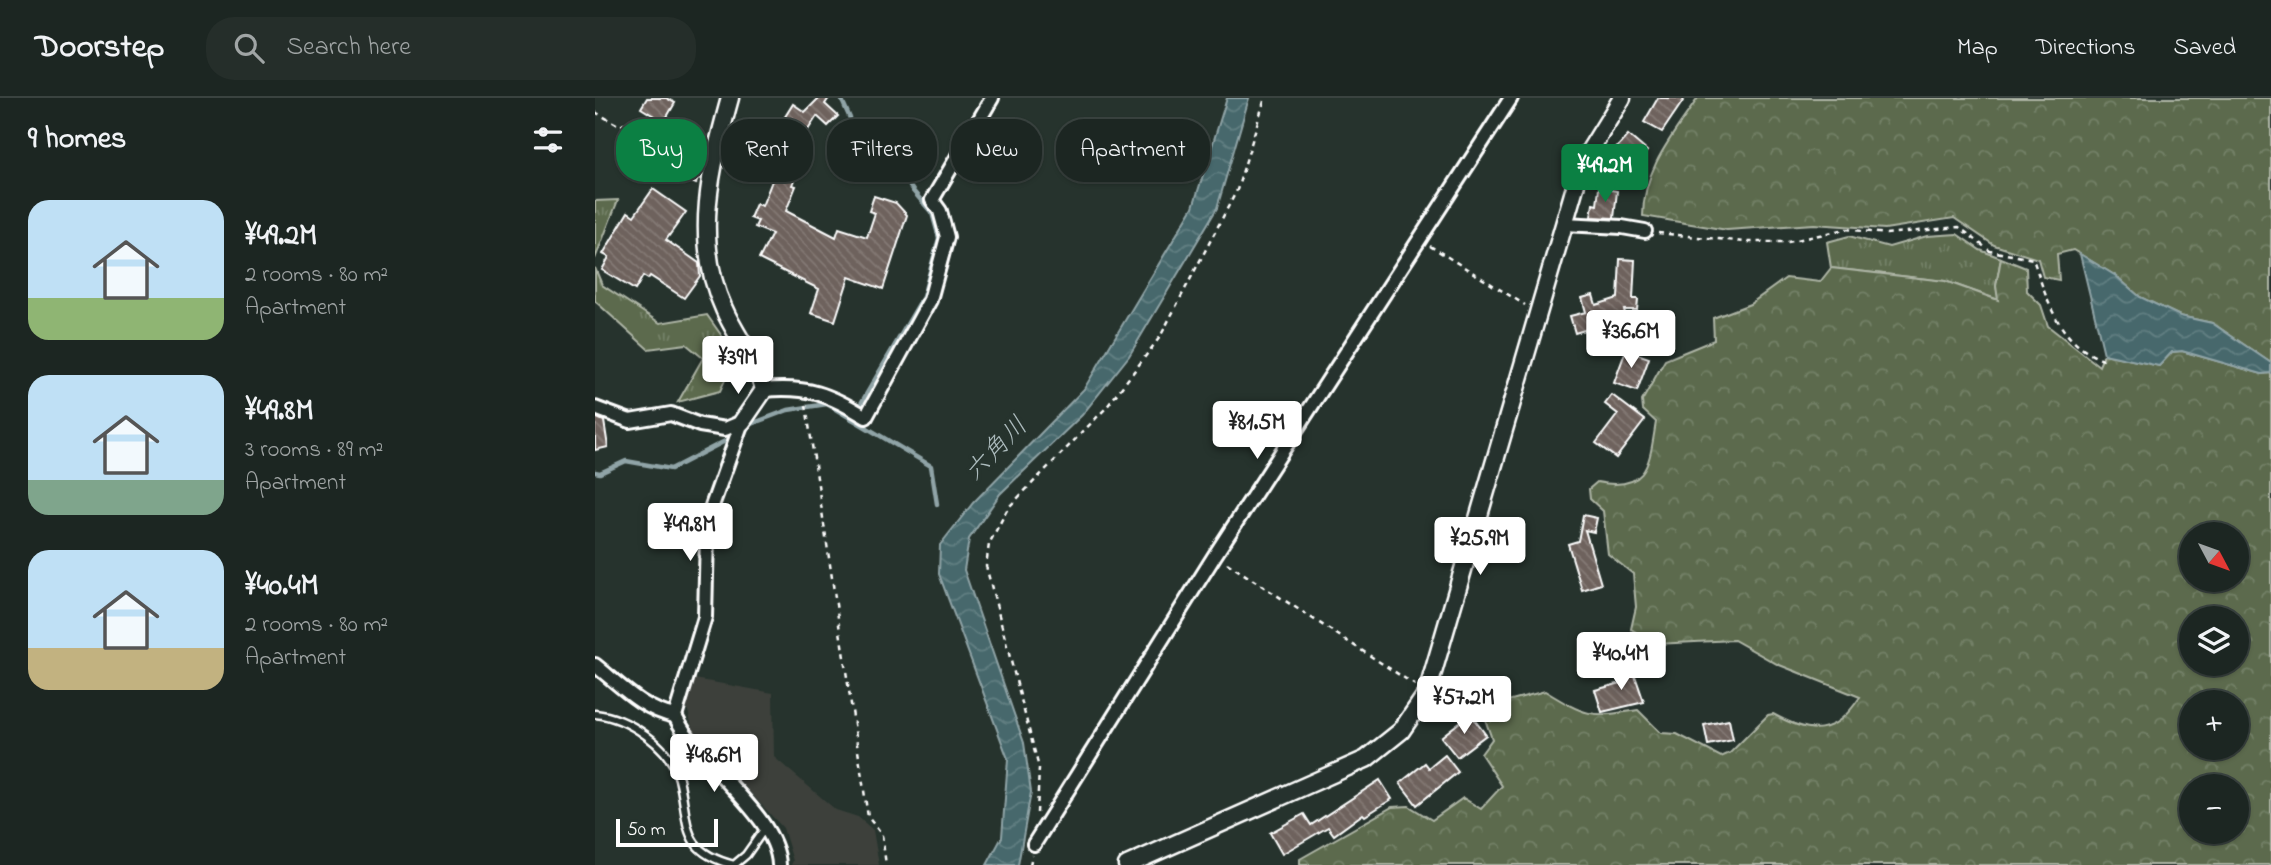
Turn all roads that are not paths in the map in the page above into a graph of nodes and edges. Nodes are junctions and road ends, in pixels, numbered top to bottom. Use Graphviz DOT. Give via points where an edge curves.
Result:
graph roads {
  1 [pos="730,98"];
  2 [pos="992,98"];
  3 [pos="1511,98"];
  4 [pos="1622,98"];
  5 [pos="1564,224"];
  6 [pos="1645,232"];
  7 [pos="764,390"];
  8 [pos="595,408"];
  9 [pos="742,422"];
  10 [pos="595,665"];
  11 [pos="595,714"];
  12 [pos="675,716"];
  13 [pos="767,826"];
  14 [pos="1034,844"];
  15 [pos="779,865"];
  16 [pos="1127,865"];
  1 -- 7 [label="street" via="713,157 706,210 710,267 723,308 760,373"];
  2 -- 7 [label="street" via="932,200 947,237 930,300 866,417 831,395"];
  3 -- 14 [label="street"];
  4 -- 5 [label="street" via="1582,163"];
  5 -- 6 [label="street"];
  5 -- 16 [label="street" via="1427,693 1401,731 1366,759"];
  7 -- 9 [label="street"];
  8 -- 9 [label="street" via="630,421 671,414 725,429"];
  9 -- 12 [label="street" via="712,506 705,617"];
  10 -- 12 [label="street" via="639,701"];
  11 -- 13 [label="lane" via="614,716 655,741 679,776 687,834 701,852 734,865"];
  12 -- 13 [label="street" via="700,755"];
  13 -- 15 [label="street" via="779,849"];
}
